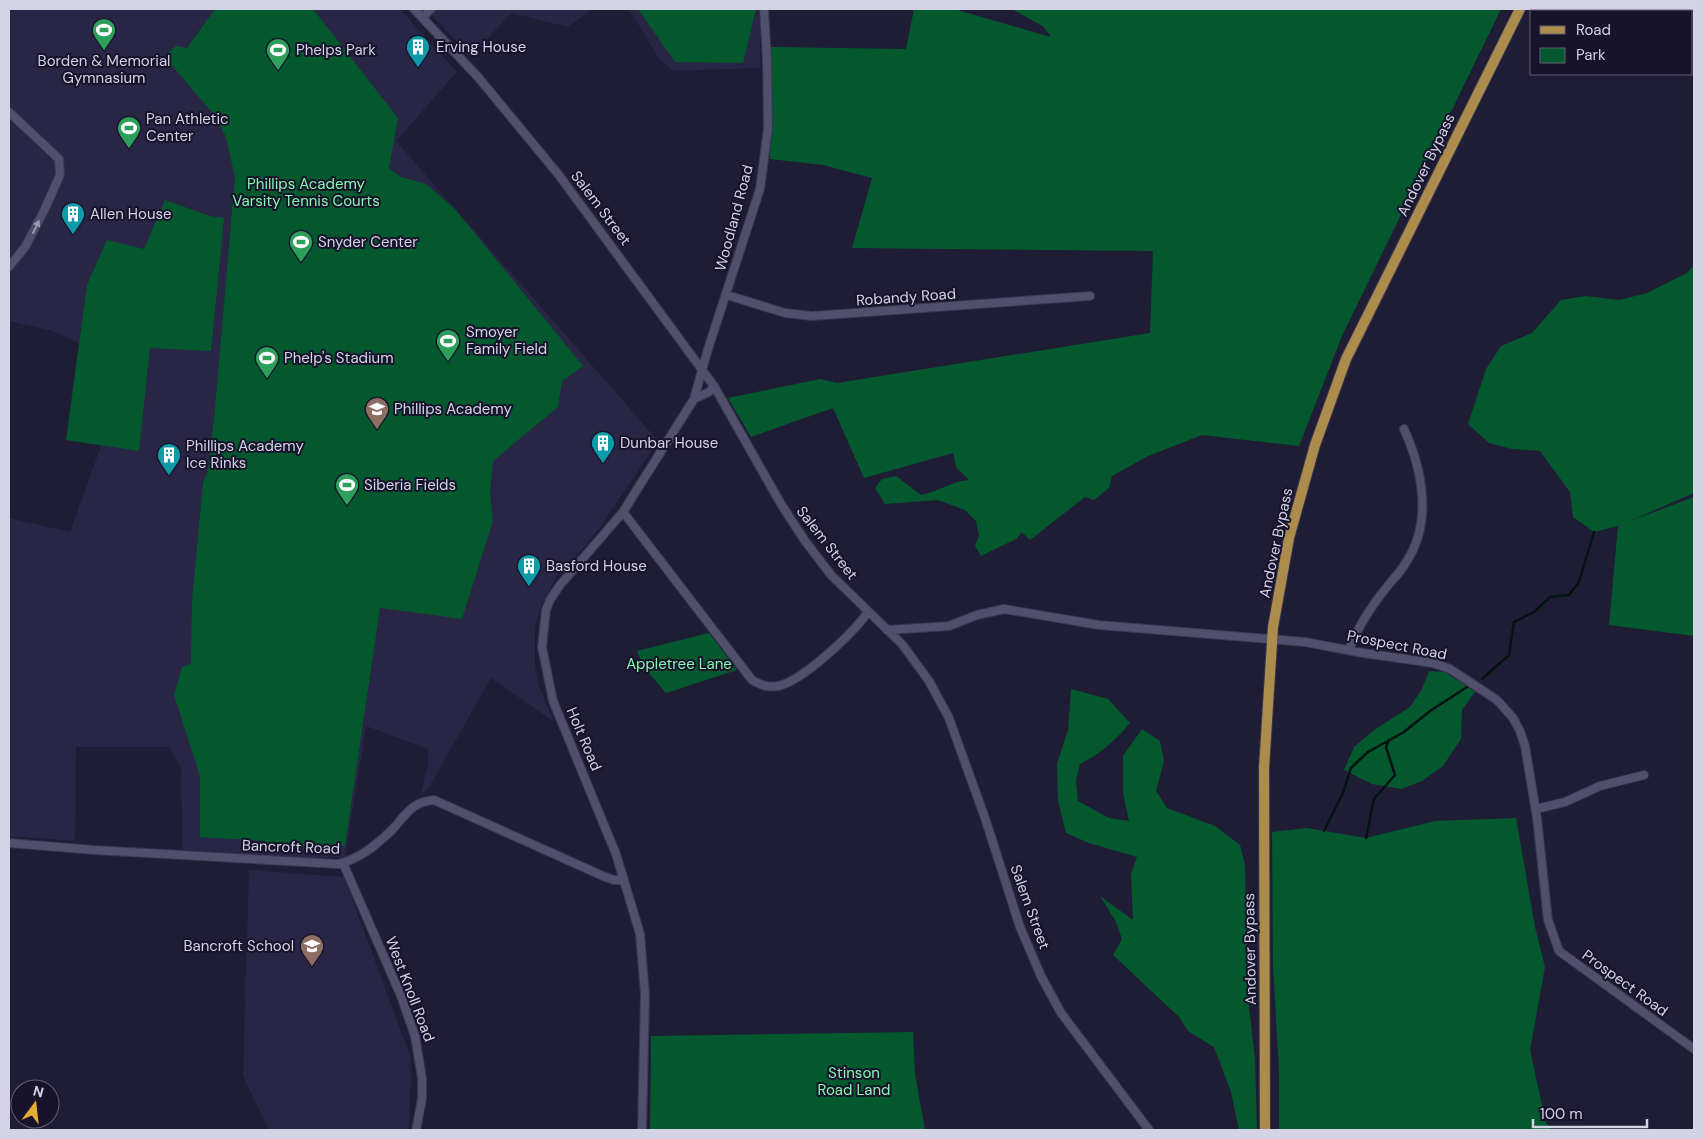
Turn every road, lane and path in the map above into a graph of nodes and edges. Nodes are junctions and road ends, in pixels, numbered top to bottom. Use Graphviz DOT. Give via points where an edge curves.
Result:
graph roads {
  1 [pos="414,9"];
  2 [pos="431,9"];
  3 [pos="764,9"];
  4 [pos="1520,9"];
  5 [pos="422,18"];
  6 [pos="9,112"];
  7 [pos="9,267"];
  8 [pos="727,295"];
  9 [pos="1090,296"];
  10 [pos="703,370"];
  11 [pos="714,386"];
  12 [pos="694,399"];
  13 [pos="1404,429"];
  14 [pos="623,512"];
  15 [pos="868,612"];
  16 [pos="887,630"];
  17 [pos="1272,640"];
  18 [pos="1349,650"];
  19 [pos="1644,775"];
  20 [pos="1536,809"];
  21 [pos="9,843"];
  22 [pos="343,863"];
  23 [pos="624,880"];
  24 [pos="1694,1048"];
  25 [pos="416,1130"];
  26 [pos="642,1130"];
  27 [pos="1149,1130"];
  28 [pos="1265,1130"];
  1 -- 5 [label="street, Salem Street"];
  2 -- 5 [label="street"];
  3 -- 8 [label="street, Woodland Road" via="768,128 763,172"];
  4 -- 17 [label="main road, Andover Bypass" via="1346,359 1314,445 1289,538"];
  5 -- 10 [label="street, Salem Street" via="478,77 535,145"];
  7 -- 6 [label="street, one-way" via="26,247 60,175 59,159"];
  8 -- 9 [label="street, Robandy Road" via="785,313 812,316"];
  8 -- 10 [label="street, Woodland Road"];
  10 -- 11 [label="street, Salem Street"];
  10 -- 12 [label="street, Holt Road"];
  11 -- 12 [label="street, Holt Road"];
  11 -- 15 [label="street, Salem Street" via="805,541 831,575"];
  12 -- 14 [label="street, Holt Road"];
  13 -- 18 [label="street" via="1418,466 1422,506 1420,526 1407,562 1363,618"];
  14 -- 15 [label="street" via="752,680 762,686 787,683 824,658"];
  14 -- 23 [label="street, Holt Road" via="550,600 542,647 553,701 600,812"];
  15 -- 16 [label="street, Salem Street"];
  16 -- 17 [label="street, Prospect Road" via="949,626 1004,609 1099,625"];
  16 -- 27 [label="street, Salem Street" via="902,644 929,681 949,718 1020,927 1049,992 1079,1038"];
  17 -- 18 [label="street, Prospect Road"];
  17 -- 28 [label="main road, Andover Bypass" via="1264,768"];
  18 -- 20 [label="street, Prospect Road" via="1443,665 1497,700 1520,731"];
  19 -- 20 [label="street" via="1600,786 1565,802"];
  20 -- 24 [label="street, Prospect Road" via="1548,920 1559,951"];
  21 -- 22 [label="street, Bancroft Road"];
  22 -- 23 [label="street, Bancroft Road" via="365,852 414,806 434,800 604,876"];
  22 -- 25 [label="street, West Knoll Road" via="415,1036 422,1078"];
  23 -- 26 [label="street, Holt Road" via="640,934 644,972"];
}
